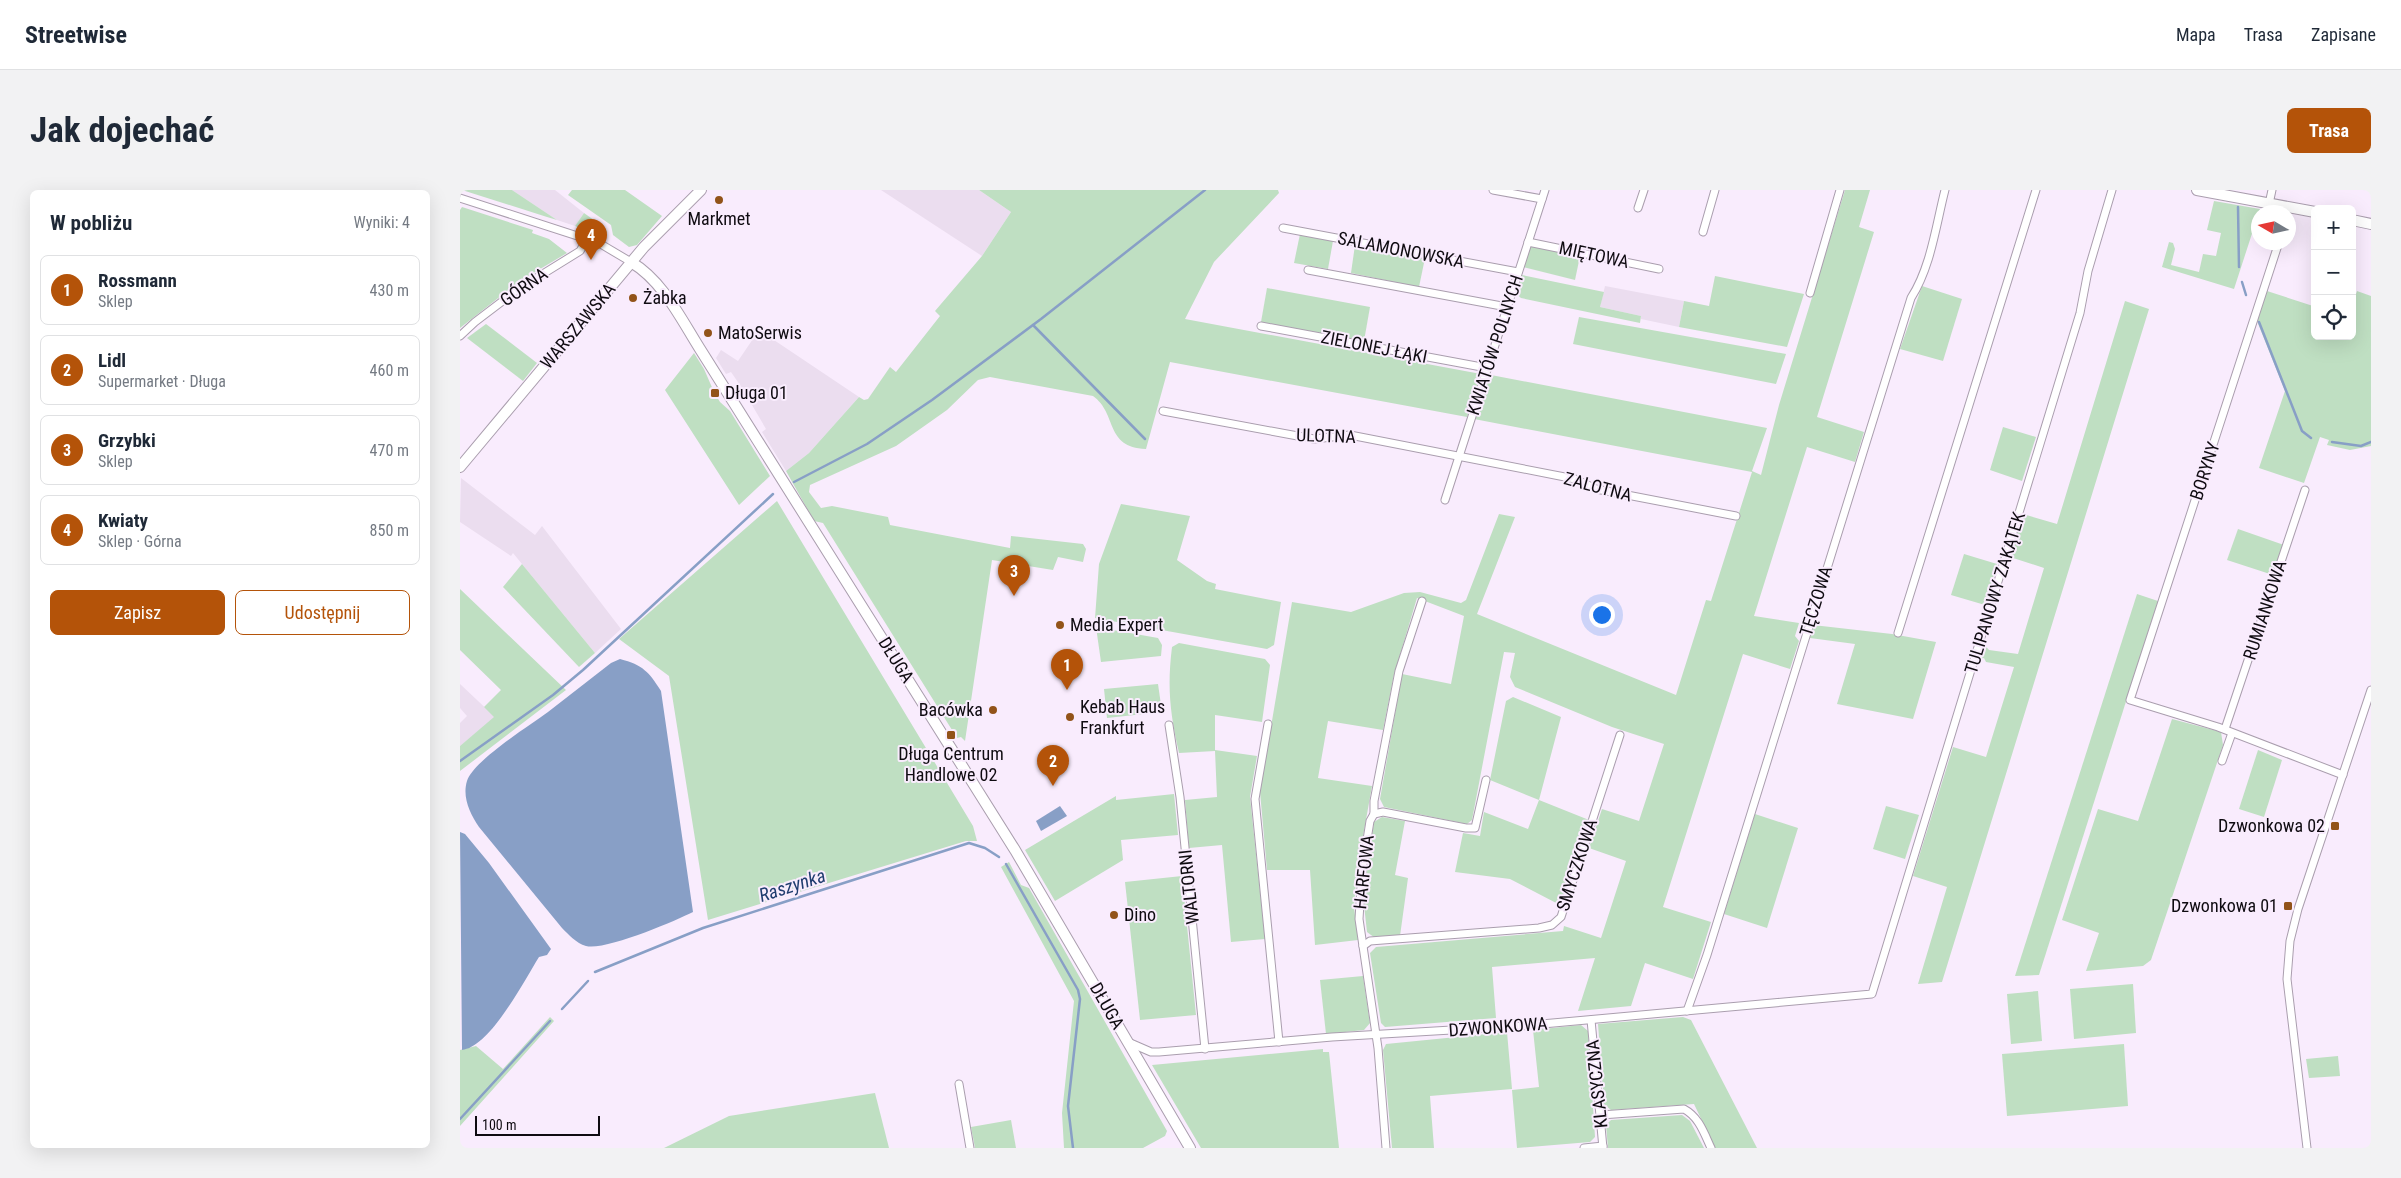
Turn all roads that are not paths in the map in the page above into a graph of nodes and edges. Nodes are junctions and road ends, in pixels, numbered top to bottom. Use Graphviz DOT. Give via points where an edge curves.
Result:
graph roads {
  1 [pos="701,190"];
  2 [pos="1493,190"];
  3 [pos="1545,190"];
  4 [pos="1644,190"];
  5 [pos="1715,190"];
  6 [pos="1840,190"];
  7 [pos="1944,190"];
  8 [pos="2036,190"];
  9 [pos="2112,190"];
  10 [pos="2197,190"];
  11 [pos="2272,190"];
  12 [pos="460,198"];
  13 [pos="1542,199"];
  14 [pos="2269,204"];
  15 [pos="2272,205"];
  16 [pos="1638,208"];
  17 [pos="2296,211"];
  18 [pos="2311,212"];
  19 [pos="2356,221"];
  20 [pos="2371,224"];
  21 [pos="1283,228"];
  22 [pos="1703,232"];
  23 [pos="587,239"];
  24 [pos="1528,242"];
  25 [pos="2276,250"];
  26 [pos="631,262"];
  27 [pos="1659,269"];
  28 [pos="1308,270"];
  29 [pos="1518,272"];
  30 [pos="1810,293"];
  31 [pos="1507,307"];
  32 [pos="1261,326"];
  33 [pos="460,336"];
  34 [pos="1487,368"];
  35 [pos="1163,411"];
  36 [pos="1460,456"];
  37 [pos="460,467"];
  38 [pos="2305,490"];
  39 [pos="1446,500"];
  40 [pos="1736,516"];
  41 [pos="1422,602"];
  42 [pos="1898,633"];
  43 [pos="2371,690"];
  44 [pos="1268,724"];
  45 [pos="1169,725"];
  46 [pos="2229,731"];
  47 [pos="1620,735"];
  48 [pos="2222,761"];
  49 [pos="2343,775"];
  50 [pos="1486,780"];
  51 [pos="1374,814"];
  52 [pos="1363,946"];
  53 [pos="1872,994"];
  54 [pos="1687,1011"];
  55 [pos="1591,1020"];
  56 [pos="1375,1035"];
  57 [pos="1127,1041"];
  58 [pos="1278,1042"];
  59 [pos="1204,1049"];
  60 [pos="959,1084"];
  61 [pos="1601,1115"];
  62 [pos="1603,1147"];
  63 [pos="970,1148"];
  64 [pos="1190,1148"];
  65 [pos="1386,1148"];
  66 [pos="1584,1148"];
  67 [pos="1711,1148"];
  68 [pos="2307,1148"];
  1 -- 26 [label="street, WARSZAWSKA"];
  2 -- 13 [label="street"];
  3 -- 13 [label="street, KWIATÓW POLNYCH"];
  4 -- 16 [label="street"];
  5 -- 22 [label="street"];
  6 -- 30 [label="street"];
  7 -- 54 [label="street, TĘCZOWA" via="1926,264 1911,298"];
  8 -- 42 [label="street"];
  9 -- 53 [label="street, TULIPANOWY ZAKĄTEK" via="2088,271 2080,313"];
  10 -- 14 [label="street"];
  11 -- 14 [label="street"];
  12 -- 23 [label="street"];
  13 -- 24 [label="street, KWIATÓW POLNYCH"];
  14 -- 15 [label="street"];
  17 -- 18 [label="street"];
  19 -- 20 [label="street"];
  21 -- 29 [label="street, SALAMONOWSKA"];
  23 -- 26 [label="street"];
  23 -- 33 [label="street, GÓRNA" via="580,251 517,290"];
  24 -- 27 [label="street, MIĘTOWA"];
  24 -- 29 [label="street, KWIATÓW POLNYCH"];
  25 -- 46 [label="street, BORYNY" via="2130,700"];
  26 -- 37 [label="street, WARSZAWSKA"];
  26 -- 57 [label="street, DŁUGA" via="663,292 700,349 1015,850"];
  28 -- 31 [label="street"];
  29 -- 31 [label="street, KWIATÓW POLNYCH"];
  31 -- 34 [label="street, KWIATÓW POLNYCH"];
  32 -- 34 [label="street, ZIELONEJ ŁĄKI"];
  34 -- 36 [label="street, KWIATÓW POLNYCH"];
  35 -- 36 [label="street, ULOTNA" via="1314,440 1350,435"];
  36 -- 39 [label="street, KWIATÓW POLNYCH"];
  36 -- 40 [label="street, ZALOTNA" via="1575,479 1596,489"];
  38 -- 46 [label="street, RUMIANKOWA"];
  41 -- 51 [label="street, HARFOWA" via="1399,671"];
  43 -- 49 [label="street"];
  44 -- 58 [label="street" via="1255,799"];
  45 -- 59 [label="street, WALTORNI" via="1180,796"];
  46 -- 48 [label="street, RUMIANKOWA"];
  46 -- 49 [label="street"];
  47 -- 52 [label="street, SMYCZKOWA" via="1561,917 1556,923 1539,928 1370,942"];
  49 -- 68 [label="street" via="2298,909 2287,963"];
  50 -- 51 [label="street" via="1475,828 1382,812"];
  51 -- 52 [label="street, HARFOWA" via="1370,821 1360,895"];
  52 -- 56 [label="street, HARFOWA"];
  53 -- 54 [label="street, DZWONKOWA"];
  54 -- 55 [label="street, DZWONKOWA"];
  55 -- 56 [label="street, DZWONKOWA"];
  55 -- 61 [label="street, KLASYCZNA"];
  56 -- 58 [label="street, DZWONKOWA"];
  56 -- 65 [label="street, HARFOWA"];
  57 -- 59 [label="street, DZWONKOWA" via="1151,1052"];
  57 -- 64 [label="street, DŁUGA"];
  58 -- 59 [label="street, DZWONKOWA"];
  60 -- 63 [label="street"];
  61 -- 62 [label="street, KLASYCZNA"];
  61 -- 67 [label="street" via="1684,1109 1692,1113 1702,1127"];
  62 -- 66 [label="street"];
}
